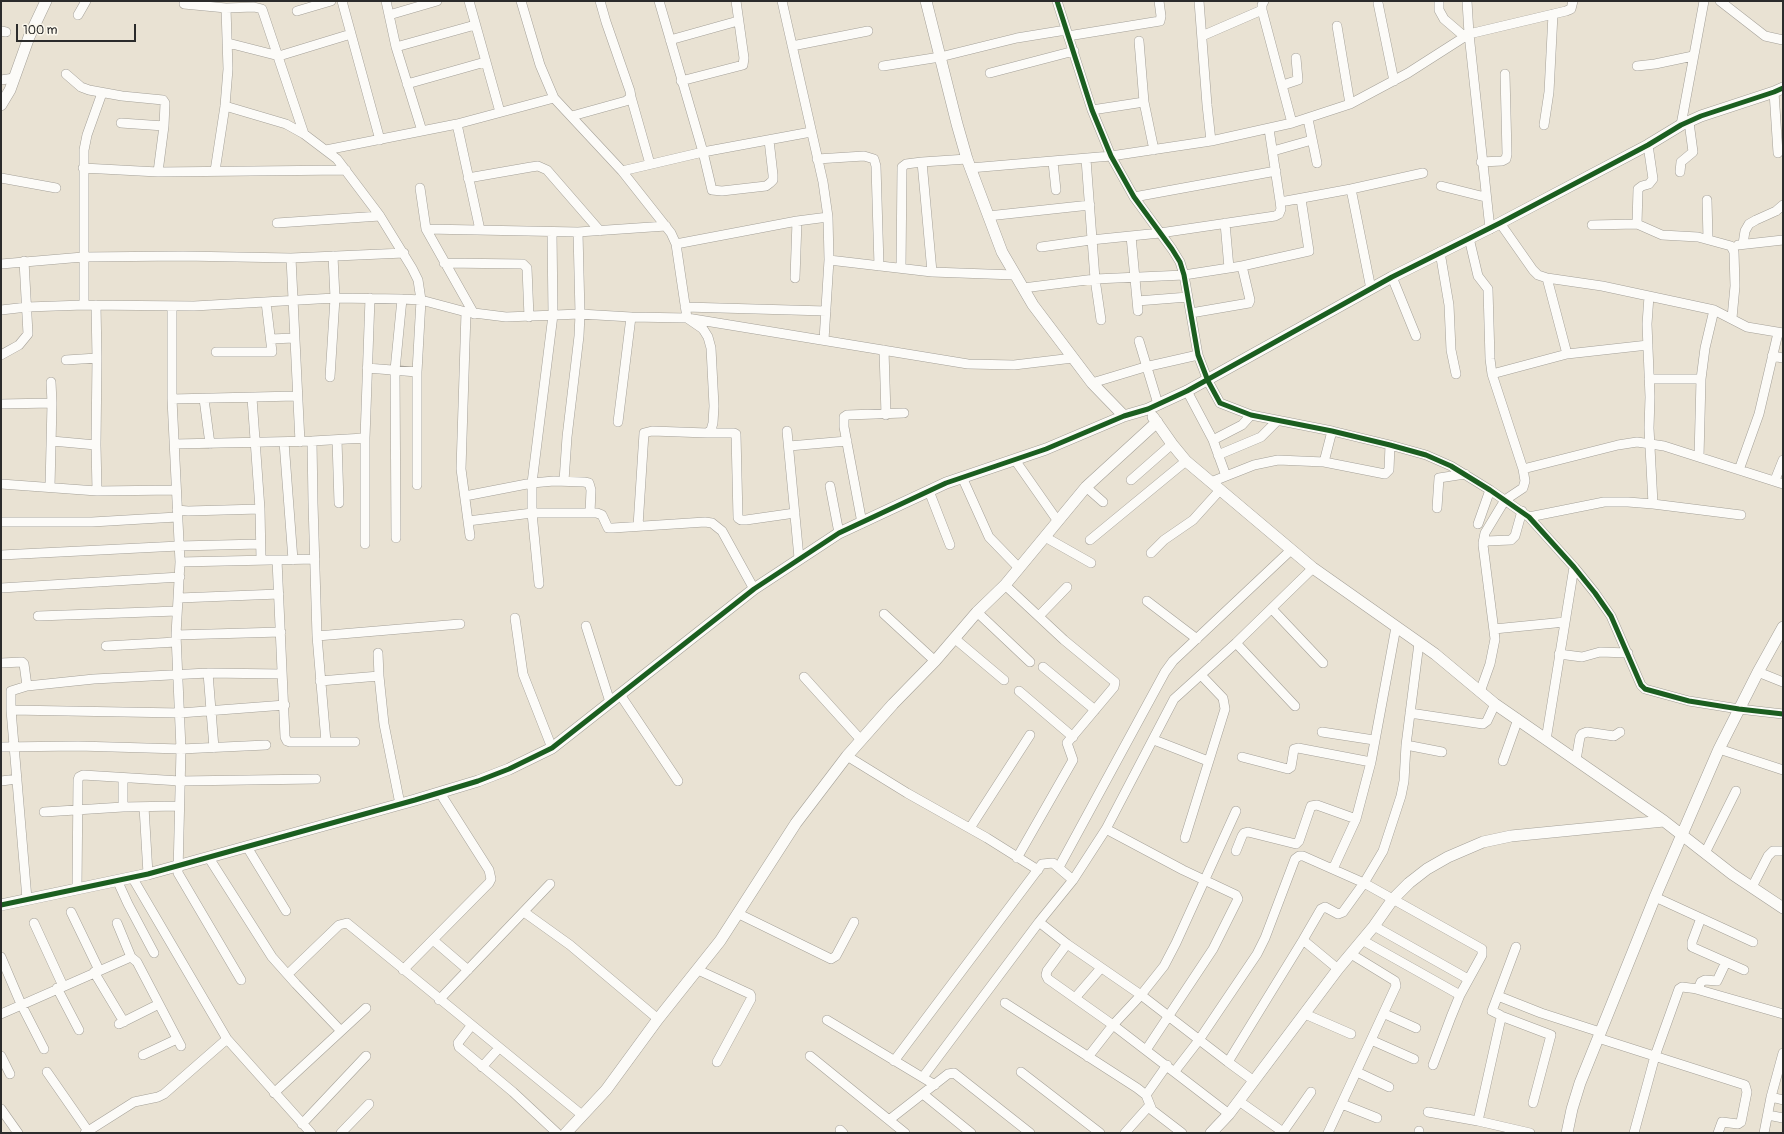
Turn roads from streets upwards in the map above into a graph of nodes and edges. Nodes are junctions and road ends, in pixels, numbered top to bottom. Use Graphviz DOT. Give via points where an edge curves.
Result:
graph roads {
  1 [pos="46,1"];
  2 [pos="86,1"];
  3 [pos="331,1"];
  4 [pos="342,1"];
  5 [pos="386,1"];
  6 [pos="438,1"];
  7 [pos="469,1"];
  8 [pos="521,1"];
  9 [pos="600,1"];
  10 [pos="659,1"];
  11 [pos="736,1"];
  12 [pos="782,1"];
  13 [pos="926,1"];
  14 [pos="1056,1"];
  15 [pos="1159,1"];
  16 [pos="1199,1"];
  17 [pos="1264,1"];
  18 [pos="1438,1"];
  19 [pos="1467,1"];
  20 [pos="1573,1"];
  21 [pos="1577,1"];
  22 [pos="1704,1"];
  23 [pos="1720,1"];
  24 [pos="1378,3"];
  25 [pos="184,4"];
  26 [pos="226,8"];
  27 [pos="1262,10"];
  28 [pos="297,11"];
  29 [pos="1553,14"];
  30 [pos="78,15"];
  31 [pos="390,15"];
  32 [pos="738,21"];
  33 [pos="475,25"];
  34 [pos="1337,26"];
  35 [pos="868,31"];
  36 [pos="1067,33"];
  37 [pos="351,34"];
  38 [pos="1467,35"];
  39 [pos="1202,36"];
  40 [pos="670,40"];
  41 [pos="1783,40"];
  42 [pos="1139,41"];
  43 [pos="228,43"];
  44 [pos="792,46"];
  45 [pos="396,47"];
  46 [pos="1074,51"];
  47 [pos="279,56"];
  48 [pos="1693,56"];
  49 [pos="940,57"];
  50 [pos="1296,58"];
  51 [pos="485,62"];
  52 [pos="883,66"];
  53 [pos="1638,66"];
  54 [pos="990,73"];
  55 [pos="66,74"];
  56 [pos="1505,74"];
  57 [pos="14,78"];
  58 [pos="1,80"];
  59 [pos="681,81"];
  60 [pos="1394,81"];
  61 [pos="407,84"];
  62 [pos="1283,85"];
  63 [pos="1779,90"];
  64 [pos="102,93"];
  65 [pos="631,97"];
  66 [pos="554,98"];
  67 [pos="1144,102"];
  68 [pos="1350,104"];
  69 [pos="1,105"];
  70 [pos="225,106"];
  71 [pos="1092,110"];
  72 [pos="500,112"];
  73 [pos="572,116"];
  74 [pos="1308,119"];
  75 [pos="121,123"];
  76 [pos="1685,123"];
  77 [pos="457,124"];
  78 [pos="1292,124"];
  79 [pos="1544,125"];
  80 [pos="164,126"];
  81 [pos="1269,129"];
  82 [pos="422,131"];
  83 [pos="811,132"];
  84 [pos="304,134"];
  85 [pos="380,140"];
  86 [pos="769,140"];
  87 [pos="1312,140"];
  88 [pos="1211,141"];
  89 [pos="1648,145"];
  90 [pos="326,150"];
  91 [pos="1154,150"];
  92 [pos="1273,151"];
  93 [pos="703,152"];
  94 [pos="1778,153"];
  95 [pos="1111,156"];
  96 [pos="817,159"];
  97 [pos="1086,159"];
  98 [pos="922,162"];
  99 [pos="1053,162"];
  100 [pos="1482,162"];
  101 [pos="1317,163"];
  102 [pos="650,164"];
  103 [pos="968,164"];
  104 [pos="83,168"];
  105 [pos="346,170"];
  106 [pos="215,171"];
  107 [pos="622,171"];
  108 [pos="1276,171"];
  109 [pos="158,172"];
  110 [pos="1680,172"];
  111 [pos="1423,173"];
  112 [pos="1,178"];
  113 [pos="468,178"];
  114 [pos="1441,186"];
  115 [pos="56,188"];
  116 [pos="420,188"];
  117 [pos="1056,190"];
  118 [pos="1351,190"];
  119 [pos="1134,197"];
  120 [pos="1486,197"];
  121 [pos="1301,199"];
  122 [pos="1707,200"];
  123 [pos="1280,201"];
  124 [pos="1090,205"];
  125 [pos="1783,205"];
  126 [pos="380,216"];
  127 [pos="988,216"];
  128 [pos="828,217"];
  129 [pos="797,221"];
  130 [pos="277,222"];
  131 [pos="1225,223"];
  132 [pos="1637,224"];
  133 [pos="666,226"];
  134 [pos="1495,226"];
  135 [pos="1592,226"];
  136 [pos="426,229"];
  137 [pos="480,230"];
  138 [pos="600,231"];
  139 [pos="552,232"];
  140 [pos="578,232"];
  141 [pos="1160,233"];
  142 [pos="1131,236"];
  143 [pos="1469,238"];
  144 [pos="1708,239"];
  145 [pos="1091,240"];
  146 [pos="1783,240"];
  147 [pos="676,244"];
  148 [pos="1743,244"];
  149 [pos="1731,246"];
  150 [pos="1041,247"];
  151 [pos="1440,252"];
  152 [pos="404,253"];
  153 [pos="333,256"];
  154 [pos="83,257"];
  155 [pos="292,258"];
  156 [pos="829,260"];
  157 [pos="24,261"];
  158 [pos="444,262"];
  159 [pos="1,264"];
  160 [pos="879,266"];
  161 [pos="1242,266"];
  162 [pos="901,268"];
  163 [pos="1229,268"];
  164 [pos="932,272"];
  165 [pos="1015,275"];
  166 [pos="1184,275"];
  167 [pos="1392,277"];
  168 [pos="795,278"];
  169 [pos="1134,278"];
  170 [pos="1548,278"];
  171 [pos="1095,279"];
  172 [pos="1023,288"];
  173 [pos="1371,289"];
  174 [pos="1649,296"];
  175 [pos="1188,297"];
  176 [pos="335,298"];
  177 [pos="370,298"];
  178 [pos="402,298"];
  179 [pos="293,299"];
  180 [pos="421,300"];
  181 [pos="1137,301"];
  182 [pos="266,302"];
  183 [pos="84,305"];
  184 [pos="96,305"];
  185 [pos="172,306"];
  186 [pos="27,307"];
  187 [pos="685,307"];
  188 [pos="1,310"];
  189 [pos="1714,310"];
  190 [pos="826,311"];
  191 [pos="1138,312"];
  192 [pos="470,313"];
  193 [pos="1191,313"];
  194 [pos="580,314"];
  195 [pos="553,315"];
  196 [pos="529,317"];
  197 [pos="631,317"];
  198 [pos="687,318"];
  199 [pos="1732,318"];
  200 [pos="1101,320"];
  201 [pos="1780,333"];
  202 [pos="1416,336"];
  203 [pos="294,338"];
  204 [pos="271,339"];
  205 [pos="824,340"];
  206 [pos="1139,341"];
  207 [pos="1648,345"];
  208 [pos="884,350"];
  209 [pos="216,352"];
  210 [pos="1567,354"];
  211 [pos="1,355"];
  212 [pos="1198,355"];
  213 [pos="1772,356"];
  214 [pos="98,358"];
  215 [pos="1073,358"];
  216 [pos="1783,358"];
  217 [pos="66,360"];
  218 [pos="1145,367"];
  219 [pos="367,368"];
  220 [pos="395,370"];
  221 [pos="417,372"];
  222 [pos="1456,374"];
  223 [pos="1492,374"];
  224 [pos="330,377"];
  225 [pos="1649,378"];
  226 [pos="1701,379"];
  227 [pos="1208,381"];
  228 [pos="51,382"];
  229 [pos="1092,384"];
  230 [pos="1187,391"];
  231 [pos="296,396"];
  232 [pos="252,398"];
  233 [pos="172,399"];
  234 [pos="204,399"];
  235 [pos="52,403"];
  236 [pos="1,404"];
  237 [pos="1153,407"];
  238 [pos="904,413"];
  239 [pos="886,414"];
  240 [pos="1251,415"];
  241 [pos="1124,416"];
  242 [pos="1277,421"];
  243 [pos="618,422"];
  244 [pos="1157,422"];
  245 [pos="787,431"];
  246 [pos="1332,431"];
  247 [pos="707,433"];
  248 [pos="365,438"];
  249 [pos="338,440"];
  250 [pos="1213,440"];
  251 [pos="52,441"];
  252 [pos="312,441"];
  253 [pos="847,441"];
  254 [pos="284,442"];
  255 [pos="300,442"];
  256 [pos="255,443"];
  257 [pos="1650,443"];
  258 [pos="175,444"];
  259 [pos="210,444"];
  260 [pos="1172,444"];
  261 [pos="96,445"];
  262 [pos="1390,445"];
  263 [pos="789,446"];
  264 [pos="1218,455"];
  265 [pos="1699,457"];
  266 [pos="1015,460"];
  267 [pos="1783,460"];
  268 [pos="1186,461"];
  269 [pos="1324,462"];
  270 [pos="1523,469"];
  271 [pos="1739,470"];
  272 [pos="1465,474"];
  273 [pos="1226,476"];
  274 [pos="962,477"];
  275 [pos="1131,480"];
  276 [pos="564,481"];
  277 [pos="532,482"];
  278 [pos="1210,482"];
  279 [pos="1779,482"];
  280 [pos="1,484"];
  281 [pos="417,485"];
  282 [pos="830,486"];
  283 [pos="50,487"];
  284 [pos="1086,487"];
  285 [pos="176,490"];
  286 [pos="1220,490"];
  287 [pos="1490,490"];
  288 [pos="97,491"];
  289 [pos="929,491"];
  290 [pos="465,496"];
  291 [pos="1505,500"];
  292 [pos="1103,502"];
  293 [pos="338,504"];
  294 [pos="1653,504"];
  295 [pos="1437,508"];
  296 [pos="260,509"];
  297 [pos="177,513"];
  298 [pos="532,513"];
  299 [pos="590,513"];
  300 [pos="795,513"];
  301 [pos="1526,514"];
  302 [pos="1741,515"];
  303 [pos="1057,520"];
  304 [pos="468,521"];
  305 [pos="1,522"];
  306 [pos="862,523"];
  307 [pos="1478,524"];
  308 [pos="638,526"];
  309 [pos="839,533"];
  310 [pos="470,536"];
  311 [pos="1044,537"];
  312 [pos="396,538"];
  313 [pos="1090,540"];
  314 [pos="1483,543"];
  315 [pos="260,544"];
  316 [pos="365,544"];
  317 [pos="950,545"];
  318 [pos="179,546"];
  319 [pos="1291,550"];
  320 [pos="1150,553"];
  321 [pos="1,555"];
  322 [pos="799,558"];
  323 [pos="315,559"];
  324 [pos="261,560"];
  325 [pos="277,560"];
  326 [pos="293,560"];
  327 [pos="180,562"];
  328 [pos="1091,563"];
  329 [pos="1019,568"];
  330 [pos="1313,568"];
  331 [pos="1574,568"];
  332 [pos="180,577"];
  333 [pos="538,584"];
  334 [pos="1005,584"];
  335 [pos="1067,587"];
  336 [pos="1,588"];
  337 [pos="754,589"];
  338 [pos="279,594"];
  339 [pos="178,598"];
  340 [pos="1147,601"];
  341 [pos="1272,609"];
  342 [pos="177,611"];
  343 [pos="977,612"];
  344 [pos="884,614"];
  345 [pos="38,616"];
  346 [pos="1039,616"];
  347 [pos="515,618"];
  348 [pos="1564,622"];
  349 [pos="460,624"];
  350 [pos="586,626"];
  351 [pos="1396,627"];
  352 [pos="1783,627"];
  353 [pos="1494,629"];
  354 [pos="281,632"];
  355 [pos="317,636"];
  356 [pos="954,638"];
  357 [pos="176,639"];
  358 [pos="1197,639"];
  359 [pos="1236,643"];
  360 [pos="1419,644"];
  361 [pos="106,646"];
  362 [pos="378,653"];
  363 [pos="1628,653"];
  364 [pos="1559,654"];
  365 [pos="935,661"];
  366 [pos="1030,662"];
  367 [pos="1,663"];
  368 [pos="1323,663"];
  369 [pos="1043,667"];
  370 [pos="1758,672"];
  371 [pos="208,673"];
  372 [pos="282,674"];
  373 [pos="1201,674"];
  374 [pos="178,675"];
  375 [pos="379,676"];
  376 [pos="804,677"];
  377 [pos="1004,680"];
  378 [pos="320,681"];
  379 [pos="1783,682"];
  380 [pos="27,686"];
  381 [pos="1019,691"];
  382 [pos="1480,692"];
  383 [pos="621,696"];
  384 [pos="610,702"];
  385 [pos="1495,704"];
  386 [pos="285,705"];
  387 [pos="1295,706"];
  388 [pos="1739,709"];
  389 [pos="10,710"];
  390 [pos="212,710"];
  391 [pos="1094,710"];
  392 [pos="180,713"];
  393 [pos="1410,713"];
  394 [pos="1783,714"];
  395 [pos="1518,719"];
  396 [pos="1322,732"];
  397 [pos="1620,732"];
  398 [pos="1030,734"];
  399 [pos="1073,737"];
  400 [pos="861,740"];
  401 [pos="1154,740"];
  402 [pos="1374,740"];
  403 [pos="1546,740"];
  404 [pos="326,742"];
  405 [pos="354,742"];
  406 [pos="266,745"];
  407 [pos="1406,745"];
  408 [pos="14,746"];
  409 [pos="1,747"];
  410 [pos="214,748"];
  411 [pos="552,748"];
  412 [pos="182,749"];
  413 [pos="1719,749"];
  414 [pos="1442,752"];
  415 [pos="847,756"];
  416 [pos="1242,757"];
  417 [pos="1576,760"];
  418 [pos="1208,761"];
  419 [pos="1503,761"];
  420 [pos="1371,762"];
  421 [pos="1783,770"];
  422 [pos="123,778"];
  423 [pos="17,779"];
  424 [pos="316,779"];
  425 [pos="1,781"];
  426 [pos="180,781"];
  427 [pos="678,781"];
  428 [pos="1736,791"];
  429 [pos="440,792"];
  430 [pos="400,804"];
  431 [pos="179,806"];
  432 [pos="123,807"];
  433 [pos="144,807"];
  434 [pos="78,809"];
  435 [pos="1236,811"];
  436 [pos="44,812"];
  437 [pos="1356,819"];
  438 [pos="1664,821"];
  439 [pos="970,828"];
  440 [pos="1106,829"];
  441 [pos="1681,835"];
  442 [pos="1185,838"];
  443 [pos="247,847"];
  444 [pos="1236,851"];
  445 [pos="1783,852"];
  446 [pos="1705,853"];
  447 [pos="209,858"];
  448 [pos="1017,858"];
  449 [pos="177,866"];
  450 [pos="1059,867"];
  451 [pos="1333,869"];
  452 [pos="1038,870"];
  453 [pos="148,874"];
  454 [pos="132,877"];
  455 [pos="117,880"];
  456 [pos="1073,880"];
  457 [pos="1205,880"];
  458 [pos="1364,883"];
  459 [pos="550,884"];
  460 [pos="1752,887"];
  461 [pos="77,889"];
  462 [pos="1655,897"];
  463 [pos="27,899"];
  464 [pos="1393,899"];
  465 [pos="1,905"];
  466 [pos="1783,908"];
  467 [pos="286,911"];
  468 [pos="71,912"];
  469 [pos="524,912"];
  470 [pos="739,914"];
  471 [pos="1701,918"];
  472 [pos="854,922"];
  473 [pos="1039,922"];
  474 [pos="34,923"];
  475 [pos="117,923"];
  476 [pos="1374,926"];
  477 [pos="433,940"];
  478 [pos="1303,940"];
  479 [pos="1362,940"];
  480 [pos="1753,942"];
  481 [pos="1067,944"];
  482 [pos="1516,947"];
  483 [pos="154,953"];
  484 [pos="1351,954"];
  485 [pos="131,956"];
  486 [pos="1,957"];
  487 [pos="1726,962"];
  488 [pos="1101,968"];
  489 [pos="1338,969"];
  490 [pos="404,970"];
  491 [pos="468,970"];
  492 [pos="698,970"];
  493 [pos="1744,970"];
  494 [pos="96,971"];
  495 [pos="288,974"];
  496 [pos="1468,979"];
  497 [pos="241,980"];
  498 [pos="60,987"];
  499 [pos="1696,989"];
  500 [pos="1141,995"];
  501 [pos="1460,995"];
  502 [pos="1498,996"];
  503 [pos="1076,998"];
  504 [pos="439,1000"];
  505 [pos="1006,1003"];
  506 [pos="21,1004"];
  507 [pos="159,1004"];
  508 [pos="366,1008"];
  509 [pos="1,1014"];
  510 [pos="1305,1014"];
  511 [pos="1385,1014"];
  512 [pos="1783,1014"];
  513 [pos="1501,1016"];
  514 [pos="1170,1017"];
  515 [pos="658,1018"];
  516 [pos="827,1020"];
  517 [pos="1113,1025"];
  518 [pos="471,1026"];
  519 [pos="1416,1028"];
  520 [pos="79,1030"];
  521 [pos="341,1030"];
  522 [pos="1351,1034"];
  523 [pos="1599,1035"];
  524 [pos="227,1039"];
  525 [pos="1200,1040"];
  526 [pos="1371,1040"];
  527 [pos="499,1048"];
  528 [pos="44,1049"];
  529 [pos="1146,1050"];
  530 [pos="1783,1053"];
  531 [pos="143,1055"];
  532 [pos="1,1056"];
  533 [pos="366,1056"];
  534 [pos="810,1056"];
  535 [pos="1655,1056"];
  536 [pos="1088,1057"];
  537 [pos="1414,1059"];
  538 [pos="894,1061"];
  539 [pos="716,1062"];
  540 [pos="1228,1062"];
  541 [pos="1167,1065"];
  542 [pos="1433,1065"];
  543 [pos="482,1067"];
  544 [pos="1175,1071"];
  545 [pos="47,1072"];
  546 [pos="1021,1072"];
  547 [pos="1357,1072"];
  548 [pos="10,1074"];
  549 [pos="922,1077"];
  550 [pos="1254,1081"];
  551 [pos="935,1085"];
  552 [pos="1390,1087"];
  553 [pos="1311,1092"];
  554 [pos="274,1093"];
  555 [pos="923,1094"];
  556 [pos="1146,1095"];
  557 [pos="1771,1097"];
  558 [pos="1783,1100"];
  559 [pos="1239,1101"];
  560 [pos="1533,1103"];
  561 [pos="369,1104"];
  562 [pos="1342,1104"];
  563 [pos="1149,1106"];
  564 [pos="1,1109"];
  565 [pos="1428,1112"];
  566 [pos="1229,1114"];
  567 [pos="582,1115"];
  568 [pos="1768,1115"];
  569 [pos="1377,1118"];
  570 [pos="1783,1118"];
  571 [pos="889,1120"];
  572 [pos="1478,1121"];
  573 [pos="302,1124"];
  574 [pos="86,1132"];
  575 [pos="18,1133"];
  576 [pos="311,1133"];
  577 [pos="341,1133"];
  578 [pos="557,1133"];
  579 [pos="566,1133"];
  580 [pos="905,1133"];
  581 [pos="971,1133"];
  582 [pos="1030,1133"];
  583 [pos="1100,1133"];
  584 [pos="1125,1133"];
  585 [pos="1182,1133"];
  586 [pos="1211,1133"];
  587 [pos="1283,1133"];
  588 [pos="1328,1133"];
  589 [pos="1530,1133"];
  590 [pos="1567,1133"];
  591 [pos="1634,1133"];
  592 [pos="1718,1133"];
  593 [pos="1764,1133"];
  1 -- 57 [label="street"];
  2 -- 30 [label="street"];
  3 -- 28 [label="street"];
  4 -- 37 [label="street"];
  5 -- 31 [label="street"];
  6 -- 31 [label="street"];
  7 -- 33 [label="street"];
  8 -- 66 [label="street" via="540,65"];
  9 -- 65 [label="street"];
  10 -- 40 [label="street"];
  11 -- 32 [label="street"];
  12 -- 44 [label="street"];
  13 -- 49 [label="street"];
  14 -- 36 [label="street"];
  15 -- 36 [label="street" via="1160,21"];
  16 -- 39 [label="street"];
  17 -- 27 [label="street"];
  18 -- 38 [label="street" via="1444,19"];
  19 -- 38 [label="street"];
  20 -- 21 [label="street"];
  20 -- 29 [label="street" via="1571,9"];
  22 -- 48 [label="street"];
  23 -- 41 [label="street" via="1765,36"];
  24 -- 60 [label="street"];
  25 -- 26 [label="street"];
  26 -- 43 [label="street"];
  26 -- 47 [label="street" via="262,9"];
  27 -- 39 [label="street"];
  27 -- 62 [label="street"];
  29 -- 38 [label="street"];
  29 -- 79 [label="street" via="1550,92"];
  31 -- 45 [label="street"];
  32 -- 40 [label="street"];
  32 -- 59 [label="street" via="743,65"];
  33 -- 45 [label="street"];
  33 -- 51 [label="street"];
  34 -- 68 [label="street"];
  35 -- 44 [label="street"];
  36 -- 46 [label="street"];
  36 -- 49 [label="street" via="1017,38"];
  37 -- 47 [label="street"];
  37 -- 85 [label="street"];
  38 -- 60 [label="street"];
  38 -- 100 [label="street"];
  39 -- 88 [label="street"];
  40 -- 59 [label="street"];
  42 -- 67 [label="street"];
  43 -- 47 [label="street"];
  43 -- 70 [label="street"];
  44 -- 83 [label="street"];
  45 -- 61 [label="street"];
  46 -- 54 [label="street"];
  46 -- 71 [label="street"];
  47 -- 84 [label="street"];
  48 -- 53 [label="street"];
  48 -- 76 [label="street"];
  49 -- 52 [label="street"];
  49 -- 103 [label="street"];
  50 -- 62 [label="street" via="1298,80"];
  51 -- 61 [label="street"];
  51 -- 72 [label="street"];
  55 -- 64 [label="street" via="81,87"];
  56 -- 100 [label="street" via="1506,159"];
  57 -- 58 [label="street"];
  57 -- 69 [label="street"];
  59 -- 93 [label="street"];
  60 -- 68 [label="street"];
  61 -- 82 [label="street"];
  62 -- 78 [label="street"];
  63 -- 76 [label="street"];
  63 -- 94 [label="street"];
  64 -- 80 [label="street" via="163,100"];
  64 -- 104 [label="street" via="86,142"];
  65 -- 73 [label="street" via="626,101"];
  65 -- 102 [label="street"];
  66 -- 72 [label="street"];
  66 -- 73 [label="street"];
  67 -- 71 [label="street"];
  67 -- 91 [label="street"];
  68 -- 74 [label="street"];
  70 -- 84 [label="street" via="270,118"];
  70 -- 106 [label="street"];
  71 -- 95 [label="street"];
  72 -- 77 [label="street"];
  73 -- 107 [label="street"];
  74 -- 78 [label="street"];
  74 -- 87 [label="street"];
  75 -- 80 [label="street"];
  76 -- 89 [label="street"];
  76 -- 110 [label="street" via="1693,152 1681,162"];
  77 -- 82 [label="street"];
  77 -- 113 [label="street"];
  78 -- 81 [label="street"];
  80 -- 109 [label="street"];
  81 -- 88 [label="street"];
  81 -- 92 [label="street"];
  82 -- 85 [label="street"];
  83 -- 86 [label="street"];
  83 -- 96 [label="street"];
  84 -- 90 [label="street"];
  85 -- 90 [label="street"];
  86 -- 93 [label="street"];
  86 -- 93 [label="street" via="773,180 766,186 712,190"];
  87 -- 92 [label="street"];
  87 -- 101 [label="street"];
  88 -- 91 [label="street"];
  89 -- 132 [label="street" via="1653,179 1638,189"];
  89 -- 134 [label="street"];
  90 -- 105 [label="street"];
  91 -- 95 [label="street"];
  92 -- 108 [label="street"];
  93 -- 102 [label="street"];
  95 -- 97 [label="street"];
  95 -- 119 [label="street"];
  96 -- 128 [label="street"];
  96 -- 160 [label="street" via="864,156 874,159"];
  97 -- 99 [label="street"];
  97 -- 124 [label="street"];
  98 -- 103 [label="street"];
  98 -- 162 [label="street" via="902,167"];
  98 -- 164 [label="street"];
  99 -- 103 [label="street"];
  99 -- 117 [label="street"];
  100 -- 120 [label="street"];
  102 -- 107 [label="street"];
  103 -- 127 [label="street"];
  104 -- 109 [label="street"];
  104 -- 154 [label="street"];
  105 -- 106 [label="street"];
  105 -- 126 [label="street"];
  106 -- 109 [label="street"];
  107 -- 133 [label="street"];
  108 -- 119 [label="street"];
  108 -- 123 [label="street"];
  111 -- 118 [label="street"];
  112 -- 115 [label="street"];
  113 -- 137 [label="street"];
  113 -- 138 [label="street" via="538,166 547,170"];
  114 -- 120 [label="street"];
  116 -- 136 [label="street"];
  118 -- 121 [label="street"];
  118 -- 173 [label="street"];
  119 -- 141 [label="street"];
  120 -- 134 [label="street"];
  121 -- 123 [label="street"];
  121 -- 161 [label="street" via="1309,252"];
  122 -- 144 [label="street"];
  123 -- 131 [label="street" via="1281,209 1275,216"];
  124 -- 127 [label="street"];
  124 -- 145 [label="street"];
  125 -- 148 [label="street" via="1749,224"];
  126 -- 130 [label="street"];
  126 -- 152 [label="street"];
  127 -- 165 [label="street" via="1002,252"];
  128 -- 129 [label="street"];
  128 -- 156 [label="street"];
  129 -- 147 [label="street"];
  129 -- 168 [label="street"];
  131 -- 141 [label="street"];
  131 -- 163 [label="street"];
  132 -- 135 [label="street"];
  132 -- 144 [label="street" via="1662,235"];
  133 -- 138 [label="street"];
  133 -- 147 [label="street"];
  134 -- 143 [label="street"];
  134 -- 170 [label="street" via="1533,270"];
  136 -- 137 [label="street"];
  136 -- 158 [label="street"];
  137 -- 139 [label="street"];
  138 -- 140 [label="street"];
  139 -- 140 [label="street"];
  139 -- 195 [label="street"];
  140 -- 194 [label="street"];
  141 -- 142 [label="street"];
  141 -- 166 [label="street" via="1180,262"];
  142 -- 145 [label="street"];
  142 -- 169 [label="street"];
  143 -- 151 [label="street"];
  143 -- 223 [label="street" via="1478,276 1488,289"];
  144 -- 149 [label="street"];
  145 -- 150 [label="street"];
  145 -- 171 [label="street"];
  146 -- 148 [label="street"];
  147 -- 187 [label="street"];
  148 -- 149 [label="street"];
  149 -- 199 [label="street" via="1734,252 1735,286"];
  151 -- 167 [label="street"];
  151 -- 222 [label="street" via="1449,305 1451,350"];
  152 -- 153 [label="street"];
  152 -- 180 [label="street" via="418,280"];
  153 -- 155 [label="street"];
  153 -- 176 [label="street"];
  154 -- 155 [label="street"];
  154 -- 157 [label="street"];
  154 -- 183 [label="street"];
  155 -- 179 [label="street"];
  156 -- 160 [label="street"];
  156 -- 190 [label="street"];
  157 -- 159 [label="street"];
  157 -- 186 [label="street"];
  158 -- 192 [label="street"];
  158 -- 196 [label="street" via="523,264 527,268"];
  160 -- 162 [label="street"];
  161 -- 163 [label="street"];
  161 -- 193 [label="street" via="1249,303"];
  162 -- 164 [label="street"];
  163 -- 166 [label="street"];
  164 -- 165 [label="street"];
  165 -- 172 [label="street"];
  166 -- 169 [label="street"];
  166 -- 175 [label="street"];
  167 -- 173 [label="street"];
  167 -- 202 [label="street"];
  169 -- 171 [label="street"];
  169 -- 181 [label="street"];
  170 -- 174 [label="street"];
  170 -- 210 [label="street"];
  171 -- 172 [label="street"];
  171 -- 200 [label="street"];
  172 -- 215 [label="street"];
  173 -- 227 [label="street"];
  174 -- 189 [label="street"];
  174 -- 207 [label="street"];
  175 -- 181 [label="street"];
  175 -- 193 [label="street"];
  176 -- 177 [label="street"];
  176 -- 179 [label="street"];
  176 -- 224 [label="street"];
  177 -- 178 [label="street"];
  177 -- 219 [label="street"];
  178 -- 180 [label="street"];
  178 -- 220 [label="street"];
  179 -- 182 [label="street"];
  179 -- 203 [label="street"];
  180 -- 192 [label="street"];
  180 -- 221 [label="street"];
  181 -- 191 [label="street"];
  182 -- 185 [label="street"];
  182 -- 204 [label="street"];
  183 -- 184 [label="street"];
  183 -- 186 [label="street"];
  184 -- 185 [label="street"];
  184 -- 214 [label="street"];
  185 -- 233 [label="street"];
  186 -- 188 [label="street"];
  186 -- 211 [label="street" via="28,334 25,340"];
  187 -- 190 [label="street"];
  187 -- 198 [label="street"];
  189 -- 199 [label="street"];
  189 -- 226 [label="street"];
  190 -- 205 [label="street"];
  192 -- 196 [label="street"];
  192 -- 290 [label="street" via="461,469"];
  193 -- 212 [label="street"];
  194 -- 195 [label="street"];
  194 -- 197 [label="street"];
  194 -- 276 [label="street"];
  195 -- 196 [label="street"];
  195 -- 277 [label="street"];
  197 -- 198 [label="street"];
  197 -- 243 [label="street"];
  198 -- 205 [label="street"];
  198 -- 247 [label="street" via="703,329 711,348 713,423"];
  199 -- 201 [label="street" via="1747,327"];
  201 -- 213 [label="street"];
  203 -- 204 [label="street"];
  203 -- 231 [label="street"];
  204 -- 209 [label="street" via="271,353"];
  205 -- 208 [label="street"];
  206 -- 218 [label="street"];
  207 -- 210 [label="street"];
  207 -- 225 [label="street"];
  208 -- 215 [label="street" via="990,366"];
  208 -- 239 [label="street"];
  210 -- 223 [label="street"];
  212 -- 218 [label="street"];
  212 -- 227 [label="street"];
  213 -- 216 [label="street"];
  213 -- 271 [label="street" via="1759,414"];
  214 -- 217 [label="street"];
  214 -- 261 [label="street"];
  215 -- 229 [label="street"];
  218 -- 229 [label="street"];
  218 -- 237 [label="street"];
  219 -- 220 [label="street"];
  219 -- 248 [label="street"];
  220 -- 221 [label="street"];
  220 -- 312 [label="street"];
  221 -- 281 [label="street"];
  223 -- 270 [label="street"];
  225 -- 226 [label="street"];
  225 -- 257 [label="street"];
  226 -- 265 [label="street"];
  227 -- 230 [label="street"];
  227 -- 240 [label="street" via="1220,403"];
  228 -- 235 [label="street"];
  229 -- 241 [label="street"];
  230 -- 237 [label="street"];
  230 -- 250 [label="street"];
  231 -- 232 [label="street"];
  231 -- 255 [label="street"];
  232 -- 234 [label="street"];
  232 -- 256 [label="street"];
  233 -- 234 [label="street"];
  233 -- 258 [label="street"];
  234 -- 259 [label="street"];
  235 -- 236 [label="street"];
  235 -- 251 [label="street"];
  237 -- 241 [label="street"];
  237 -- 244 [label="street"];
  238 -- 239 [label="street"];
  239 -- 253 [label="street" via="844,417"];
  240 -- 242 [label="street"];
  240 -- 250 [label="street" via="1242,425"];
  241 -- 266 [label="street"];
  242 -- 246 [label="street"];
  242 -- 264 [label="street" via="1261,437"];
  244 -- 260 [label="street"];
  244 -- 284 [label="street"];
  245 -- 263 [label="street"];
  246 -- 262 [label="street"];
  246 -- 269 [label="street"];
  247 -- 300 [label="street" via="736,434 738,518 746,520"];
  247 -- 308 [label="street" via="644,433"];
  248 -- 249 [label="street"];
  248 -- 316 [label="street"];
  249 -- 252 [label="street"];
  249 -- 293 [label="street"];
  250 -- 264 [label="street"];
  251 -- 261 [label="street"];
  251 -- 283 [label="street"];
  252 -- 255 [label="street"];
  252 -- 323 [label="street"];
  253 -- 263 [label="street"];
  253 -- 306 [label="street"];
  254 -- 255 [label="street"];
  254 -- 256 [label="street"];
  254 -- 326 [label="street"];
  256 -- 259 [label="street"];
  256 -- 296 [label="street"];
  257 -- 265 [label="street"];
  257 -- 270 [label="street" via="1618,445"];
  257 -- 294 [label="street"];
  258 -- 259 [label="street"];
  258 -- 285 [label="street"];
  260 -- 268 [label="street"];
  260 -- 275 [label="street"];
  261 -- 288 [label="street"];
  262 -- 269 [label="street" via="1389,470 1385,474"];
  262 -- 272 [label="street" via="1440,460"];
  263 -- 300 [label="street"];
  264 -- 273 [label="street"];
  265 -- 271 [label="street"];
  266 -- 274 [label="street"];
  266 -- 303 [label="street"];
  267 -- 279 [label="street"];
  268 -- 278 [label="street"];
  268 -- 313 [label="street"];
  269 -- 273 [label="street" via="1278,460"];
  270 -- 291 [label="street" via="1523,488"];
  271 -- 279 [label="street"];
  272 -- 287 [label="street"];
  272 -- 295 [label="street" via="1439,478"];
  273 -- 278 [label="street"];
  274 -- 289 [label="street"];
  274 -- 329 [label="street" via="989,537"];
  276 -- 277 [label="street"];
  276 -- 299 [label="street" via="589,483"];
  277 -- 290 [label="street"];
  277 -- 298 [label="street"];
  278 -- 286 [label="street"];
  280 -- 283 [label="street"];
  282 -- 309 [label="street"];
  283 -- 288 [label="street"];
  284 -- 292 [label="street"];
  284 -- 303 [label="street"];
  285 -- 288 [label="street"];
  285 -- 297 [label="street"];
  286 -- 319 [label="street"];
  286 -- 320 [label="street" via="1193,520"];
  287 -- 291 [label="street"];
  287 -- 307 [label="street"];
  289 -- 306 [label="street"];
  289 -- 317 [label="street"];
  290 -- 304 [label="street"];
  291 -- 301 [label="street"];
  291 -- 314 [label="street" via="1485,534"];
  294 -- 301 [label="street" via="1604,502"];
  294 -- 302 [label="street"];
  296 -- 297 [label="street"];
  296 -- 315 [label="street"];
  297 -- 305 [label="street" via="92,522"];
  297 -- 318 [label="street"];
  298 -- 299 [label="street"];
  298 -- 304 [label="street"];
  298 -- 333 [label="street"];
  299 -- 308 [label="street" via="602,515 608,528"];
  300 -- 322 [label="street"];
  301 -- 314 [label="street" via="1511,540"];
  301 -- 331 [label="street"];
  303 -- 311 [label="street"];
  304 -- 310 [label="street"];
  306 -- 309 [label="street"];
  308 -- 337 [label="street" via="712,523 722,531"];
  309 -- 322 [label="street"];
  311 -- 328 [label="street"];
  311 -- 329 [label="street"];
  314 -- 353 [label="street"];
  315 -- 318 [label="street"];
  315 -- 324 [label="street"];
  318 -- 321 [label="street"];
  318 -- 327 [label="street"];
  319 -- 330 [label="street"];
  319 -- 358 [label="street"];
  322 -- 337 [label="street"];
  323 -- 326 [label="street"];
  323 -- 355 [label="street"];
  324 -- 325 [label="street"];
  324 -- 327 [label="street"];
  325 -- 326 [label="street"];
  325 -- 338 [label="street"];
  327 -- 332 [label="street"];
  329 -- 334 [label="street"];
  330 -- 341 [label="street"];
  330 -- 351 [label="street"];
  331 -- 348 [label="street"];
  331 -- 363 [label="street" via="1604,605"];
  332 -- 336 [label="street"];
  332 -- 339 [label="street"];
  334 -- 343 [label="street"];
  334 -- 346 [label="street"];
  335 -- 346 [label="street"];
  337 -- 383 [label="street"];
  338 -- 339 [label="street"];
  338 -- 354 [label="street"];
  339 -- 342 [label="street"];
  340 -- 358 [label="street"];
  341 -- 359 [label="street"];
  341 -- 368 [label="street"];
  342 -- 345 [label="street"];
  342 -- 357 [label="street"];
  343 -- 356 [label="street"];
  343 -- 366 [label="street"];
  344 -- 365 [label="street"];
  346 -- 391 [label="street" via="1113,680 1114,686"];
  347 -- 411 [label="street" via="523,674"];
  348 -- 353 [label="street"];
  348 -- 364 [label="street"];
  349 -- 355 [label="street"];
  350 -- 384 [label="street"];
  351 -- 360 [label="street"];
  351 -- 402 [label="street"];
  352 -- 370 [label="street"];
  353 -- 382 [label="street" via="1493,649"];
  354 -- 357 [label="street"];
  354 -- 372 [label="street"];
  355 -- 378 [label="street"];
  356 -- 365 [label="street"];
  356 -- 377 [label="street"];
  357 -- 361 [label="street"];
  357 -- 374 [label="street"];
  358 -- 450 [label="street" via="1173,661 1159,681"];
  359 -- 373 [label="street"];
  359 -- 387 [label="street"];
  360 -- 382 [label="street" via="1453,668"];
  360 -- 393 [label="street"];
  362 -- 375 [label="street"];
  363 -- 364 [label="street" via="1600,652 1582,657"];
  363 -- 388 [label="street" via="1645,689 1689,701"];
  364 -- 403 [label="street"];
  365 -- 400 [label="street"];
  367 -- 380 [label="street" via="22,662"];
  369 -- 391 [label="street"];
  370 -- 379 [label="street"];
  370 -- 388 [label="street"];
  371 -- 372 [label="street"];
  371 -- 374 [label="street"];
  371 -- 390 [label="street"];
  372 -- 386 [label="street"];
  373 -- 401 [label="street" via="1174,699"];
  373 -- 418 [label="street" via="1225,703 1224,715"];
  374 -- 380 [label="street" via="94,679"];
  374 -- 392 [label="street"];
  375 -- 378 [label="street"];
  375 -- 430 [label="street" via="384,724"];
  376 -- 400 [label="street"];
  378 -- 404 [label="street"];
  380 -- 389 [label="street" via="11,691"];
  381 -- 399 [label="street"];
  382 -- 385 [label="street"];
  383 -- 384 [label="street"];
  383 -- 427 [label="street"];
  384 -- 411 [label="street"];
  385 -- 393 [label="street" via="1483,724"];
  385 -- 395 [label="street"];
  386 -- 390 [label="street"];
  386 -- 404 [label="street" via="287,741"];
  388 -- 394 [label="street"];
  388 -- 413 [label="street"];
  389 -- 392 [label="street"];
  389 -- 408 [label="street"];
  390 -- 392 [label="street"];
  390 -- 410 [label="street"];
  391 -- 399 [label="street"];
  392 -- 412 [label="street"];
  393 -- 407 [label="street"];
  395 -- 403 [label="street"];
  395 -- 419 [label="street"];
  396 -- 402 [label="street"];
  397 -- 417 [label="street" via="1614,736 1586,732 1582,734"];
  398 -- 439 [label="street"];
  399 -- 448 [label="street" via="1067,743 1073,760"];
  400 -- 415 [label="street"];
  401 -- 418 [label="street"];
  401 -- 440 [label="street"];
  402 -- 420 [label="street"];
  403 -- 417 [label="street"];
  404 -- 405 [label="street"];
  406 -- 410 [label="street"];
  407 -- 414 [label="street"];
  407 -- 458 [label="street" via="1404,781 1387,841"];
  408 -- 409 [label="street"];
  408 -- 412 [label="street"];
  408 -- 423 [label="street"];
  410 -- 412 [label="street"];
  411 -- 429 [label="street" via="509,769"];
  412 -- 426 [label="street"];
  413 -- 421 [label="street"];
  413 -- 441 [label="street"];
  415 -- 439 [label="street"];
  415 -- 470 [label="street" via="796,823"];
  416 -- 420 [label="street" via="1288,769 1291,767 1294,749 1298,748"];
  417 -- 438 [label="street"];
  418 -- 442 [label="street"];
  420 -- 437 [label="street"];
  422 -- 426 [label="street"];
  422 -- 432 [label="street"];
  422 -- 434 [label="street" via="83,775 79,777"];
  423 -- 425 [label="street"];
  423 -- 463 [label="street"];
  424 -- 426 [label="street"];
  426 -- 431 [label="street"];
  428 -- 446 [label="street"];
  429 -- 430 [label="street"];
  429 -- 477 [label="street" via="489,870 491,879"];
  430 -- 443 [label="street"];
  431 -- 433 [label="street"];
  431 -- 449 [label="street"];
  432 -- 433 [label="street"];
  432 -- 434 [label="street"];
  433 -- 453 [label="street"];
  434 -- 436 [label="street"];
  434 -- 461 [label="street"];
  435 -- 457 [label="street"];
  437 -- 444 [label="street" via="1317,805 1311,806 1296,844 1248,832 1242,836"];
  437 -- 451 [label="street"];
  438 -- 441 [label="street"];
  438 -- 464 [label="street" via="1512,836 1484,842 1427,869"];
  439 -- 448 [label="street"];
  440 -- 456 [label="street"];
  440 -- 457 [label="street"];
  441 -- 446 [label="street"];
  441 -- 462 [label="street"];
  443 -- 447 [label="street"];
  443 -- 467 [label="street"];
  445 -- 460 [label="street" via="1773,851 1768,856"];
  446 -- 460 [label="street"];
  447 -- 449 [label="street"];
  447 -- 495 [label="street" via="272,957"];
  448 -- 452 [label="street"];
  449 -- 453 [label="street"];
  449 -- 497 [label="street" via="182,883"];
  450 -- 452 [label="street" via="1046,863"];
  450 -- 456 [label="street"];
  451 -- 458 [label="street"];
  451 -- 525 [label="street" via="1303,856 1297,858 1265,938"];
  452 -- 538 [label="street"];
  453 -- 454 [label="street"];
  454 -- 455 [label="street"];
  454 -- 524 [label="street"];
  455 -- 461 [label="street"];
  455 -- 483 [label="street"];
  456 -- 473 [label="street"];
  457 -- 500 [label="street" via="1167,960"];
  457 -- 514 [label="street" via="1236,894 1238,901 1214,949"];
  458 -- 464 [label="street"];
  458 -- 478 [label="street" via="1341,914 1336,914 1325,907 1321,909"];
  459 -- 469 [label="street"];
  460 -- 466 [label="street"];
  461 -- 463 [label="street"];
  462 -- 471 [label="street"];
  462 -- 523 [label="street"];
  463 -- 465 [label="street"];
  464 -- 476 [label="street"];
  464 -- 496 [label="street" via="1482,949 1482,955"];
  468 -- 494 [label="street"];
  469 -- 491 [label="street"];
  469 -- 515 [label="street" via="570,945"];
  470 -- 472 [label="street" via="830,959 836,956"];
  470 -- 492 [label="street"];
  471 -- 480 [label="street"];
  471 -- 487 [label="street" via="1692,947"];
  473 -- 481 [label="street"];
  473 -- 549 [label="street"];
  474 -- 498 [label="street"];
  475 -- 485 [label="street"];
  476 -- 479 [label="street"];
  476 -- 496 [label="street"];
  477 -- 490 [label="street"];
  477 -- 491 [label="street"];
  478 -- 489 [label="street"];
  478 -- 540 [label="street"];
  479 -- 484 [label="street"];
  479 -- 501 [label="street"];
  481 -- 488 [label="street"];
  481 -- 503 [label="street" via="1046,975 1048,980"];
  482 -- 502 [label="street"];
  484 -- 489 [label="street"];
  484 -- 511 [label="street" via="1396,982"];
  485 -- 494 [label="street"];
  485 -- 507 [label="street" via="137,962"];
  486 -- 506 [label="street"];
  487 -- 493 [label="street"];
  487 -- 499 [label="street" via="1717,981 1703,980"];
  488 -- 500 [label="street"];
  488 -- 503 [label="street"];
  489 -- 510 [label="street"];
  490 -- 495 [label="street" via="351,926 343,923"];
  490 -- 504 [label="street"];
  491 -- 504 [label="street"];
  492 -- 515 [label="street"];
  492 -- 539 [label="street" via="751,996"];
  494 -- 498 [label="street"];
  494 -- 507 [label="street" via="122,1023"];
  495 -- 521 [label="street"];
  496 -- 501 [label="street"];
  498 -- 506 [label="street"];
  498 -- 520 [label="street"];
  499 -- 512 [label="street"];
  499 -- 535 [label="street" via="1679,989"];
  500 -- 514 [label="street"];
  500 -- 517 [label="street"];
  501 -- 542 [label="street"];
  502 -- 513 [label="street" via="1492,1012"];
  502 -- 523 [label="street"];
  503 -- 517 [label="street"];
  504 -- 518 [label="street"];
  505 -- 536 [label="street"];
  506 -- 509 [label="street"];
  506 -- 528 [label="street"];
  507 -- 531 [label="street" via="179,1042"];
  508 -- 521 [label="street"];
  510 -- 522 [label="street"];
  510 -- 550 [label="street"];
  511 -- 519 [label="street"];
  511 -- 526 [label="street"];
  513 -- 560 [label="street" via="1551,1035"];
  513 -- 572 [label="street"];
  514 -- 525 [label="street"];
  514 -- 529 [label="street"];
  515 -- 567 [label="street" via="606,1090"];
  516 -- 538 [label="street"];
  517 -- 529 [label="street"];
  517 -- 536 [label="street"];
  518 -- 527 [label="street"];
  518 -- 543 [label="street" via="458,1045"];
  521 -- 554 [label="street"];
  523 -- 535 [label="street"];
  523 -- 590 [label="street" via="1580,1083"];
  524 -- 554 [label="street"];
  524 -- 574 [label="street" via="164,1094 134,1102"];
  525 -- 540 [label="street"];
  525 -- 544 [label="street"];
  526 -- 537 [label="street"];
  526 -- 547 [label="street"];
  527 -- 543 [label="street"];
  527 -- 567 [label="street"];
  529 -- 541 [label="street"];
  530 -- 557 [label="street"];
  532 -- 548 [label="street"];
  533 -- 573 [label="street"];
  534 -- 571 [label="street"];
  535 -- 591 [label="street"];
  535 -- 592 [label="street" via="1745,1085 1747,1092 1740,1123 1722,1122"];
  536 -- 556 [label="street"];
  538 -- 549 [label="street"];
  540 -- 550 [label="street"];
  541 -- 544 [label="street"];
  541 -- 556 [label="street"];
  543 -- 578 [label="street"];
  544 -- 566 [label="street"];
  545 -- 574 [label="street"];
  546 -- 583 [label="street"];
  547 -- 552 [label="street"];
  547 -- 562 [label="street"];
  549 -- 551 [label="street"];
  550 -- 559 [label="street"];
  551 -- 555 [label="street"];
  551 -- 582 [label="street" via="951,1073 957,1074"];
  553 -- 587 [label="street"];
  554 -- 573 [label="street"];
  555 -- 571 [label="street"];
  555 -- 581 [label="street"];
  556 -- 563 [label="street"];
  557 -- 558 [label="street"];
  557 -- 568 [label="street"];
  559 -- 566 [label="street"];
  559 -- 587 [label="street"];
  561 -- 577 [label="street"];
  562 -- 569 [label="street"];
  562 -- 588 [label="street"];
  563 -- 584 [label="street"];
  563 -- 585 [label="street"];
  564 -- 575 [label="street"];
  565 -- 572 [label="street"];
  566 -- 586 [label="street"];
  567 -- 579 [label="street"];
  568 -- 570 [label="street"];
  568 -- 593 [label="street"];
  571 -- 580 [label="street"];
  572 -- 589 [label="street"];
  573 -- 576 [label="street"];
}
